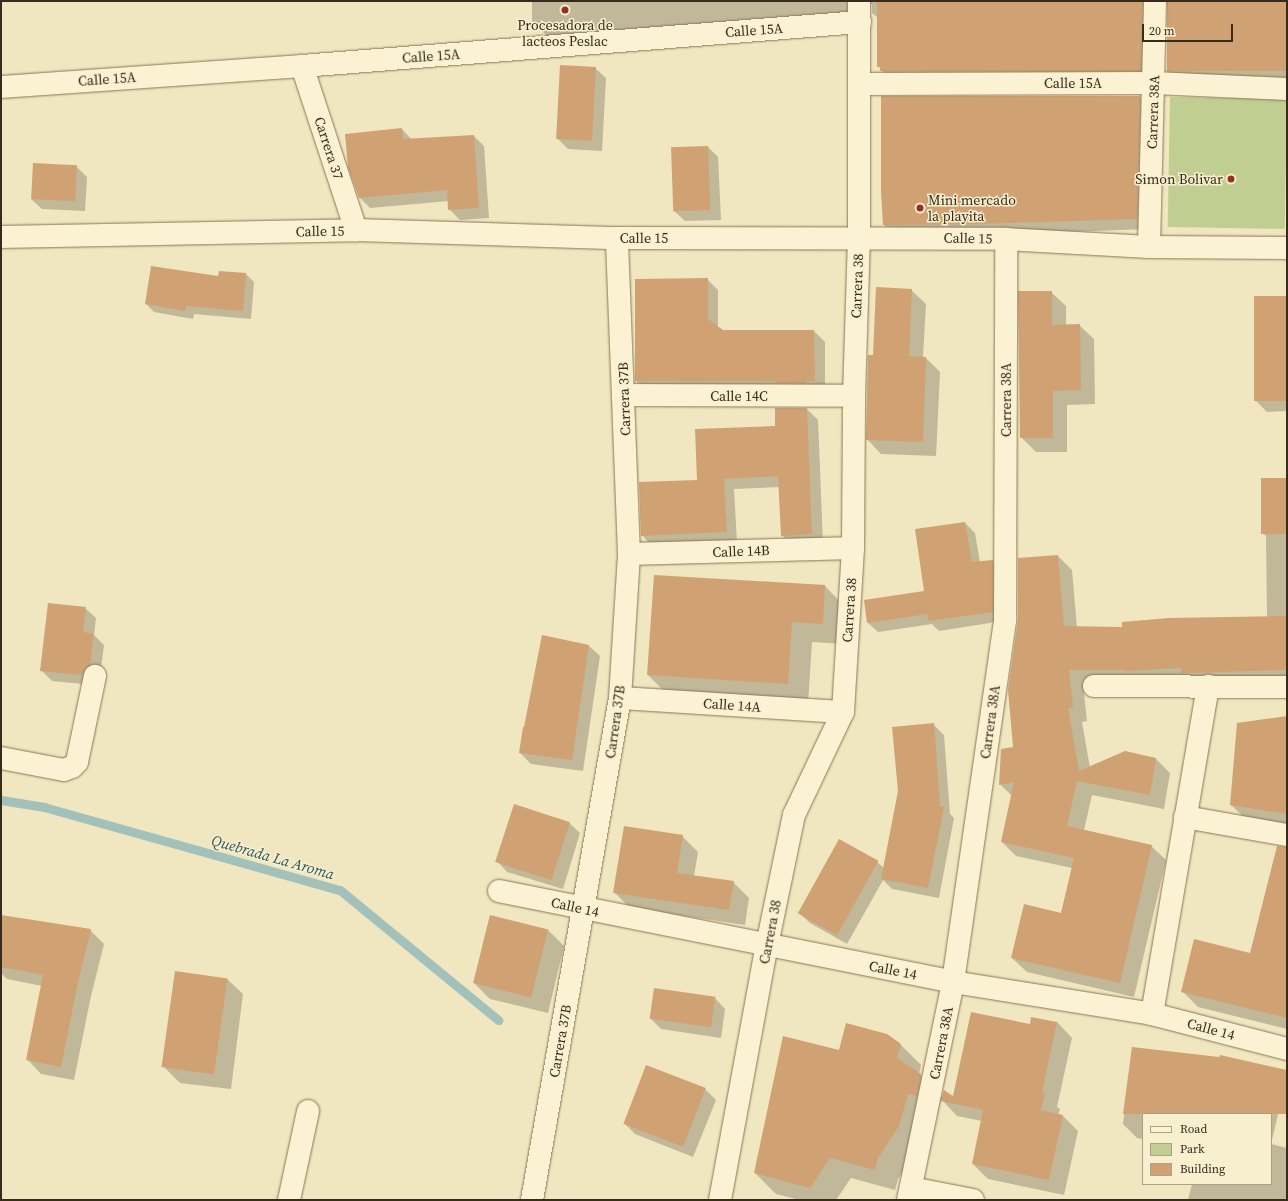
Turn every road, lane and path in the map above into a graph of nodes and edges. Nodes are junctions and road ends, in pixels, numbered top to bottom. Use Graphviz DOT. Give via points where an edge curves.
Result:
graph roads {
  1 [pos="1155,1"];
  2 [pos="860,11"];
  3 [pos="302,66"];
  4 [pos="1154,83"];
  5 [pos="859,84"];
  6 [pos="1,87"];
  7 [pos="1287,89"];
  8 [pos="356,230"];
  9 [pos="1,237"];
  10 [pos="858,237"];
  11 [pos="617,238"];
  12 [pos="1006,239"];
  13 [pos="1149,247"];
  14 [pos="1287,248"];
  15 [pos="624,395"];
  16 [pos="854,396"];
  17 [pos="853,548"];
  18 [pos="628,554"];
  19 [pos="95,676"];
  20 [pos="1094,686"];
  21 [pos="1208,686"];
  22 [pos="1287,687"];
  23 [pos="620,698"];
  24 [pos="843,712"];
  25 [pos="1,758"];
  26 [pos="1185,817"];
  27 [pos="1287,835"];
  28 [pos="499,891"];
  29 [pos="584,909"];
  30 [pos="767,945"];
  31 [pos="953,982"];
  32 [pos="1152,1014"];
  33 [pos="1287,1049"];
  34 [pos="308,1111"];
  35 [pos="909,1194"];
  36 [pos="289,1200"];
  37 [pos="532,1200"];
  38 [pos="720,1200"];
  39 [pos="972,1200"];
  1 -- 4 [label="street, Carrera 38A"];
  2 -- 3 [label="street, Calle 15A"];
  2 -- 5 [label="street, Carrera 38"];
  3 -- 6 [label="street, Calle 15A"];
  3 -- 8 [label="street, Carrera 37"];
  4 -- 5 [label="street, Calle 15A"];
  4 -- 7 [label="street, Calle 15A"];
  4 -- 13 [label="street, Carrera 38A"];
  5 -- 10 [label="street, Carrera 38"];
  8 -- 9 [label="street, Calle 15"];
  8 -- 11 [label="street, Calle 15"];
  10 -- 11 [label="street, Calle 15"];
  10 -- 12 [label="street, Calle 15"];
  10 -- 16 [label="street, Carrera 38"];
  11 -- 15 [label="street, Carrera 37B"];
  12 -- 13 [label="street, Calle 15"];
  12 -- 31 [label="street, Carrera 38A" via="1005,620"];
  13 -- 14 [label="street, Calle 15"];
  15 -- 16 [label="street, Calle 14C"];
  15 -- 18 [label="street, Carrera 37B"];
  16 -- 17 [label="street, Carrera 38"];
  17 -- 18 [label="street, Calle 14B"];
  17 -- 24 [label="street, Carrera 38"];
  18 -- 23 [label="street, Carrera 37B"];
  19 -- 25 [label="street" via="77,762 72,767 64,770"];
  20 -- 21 [label="street"];
  21 -- 22 [label="street"];
  21 -- 26 [label="street"];
  23 -- 24 [label="street, Calle 14A"];
  23 -- 29 [label="street, Carrera 37B"];
  24 -- 30 [label="street, Carrera 38" via="794,815"];
  26 -- 27 [label="street"];
  26 -- 32 [label="street"];
  28 -- 29 [label="street, Calle 14"];
  29 -- 30 [label="street, Calle 14"];
  29 -- 37 [label="street, Carrera 37B"];
  30 -- 31 [label="street, Calle 14"];
  30 -- 38 [label="street, Carrera 38"];
  31 -- 32 [label="street, Calle 14"];
  31 -- 35 [label="street, Carrera 38A"];
  32 -- 33 [label="street, Calle 14"];
  34 -- 36 [label="street"];
  35 -- 39 [label="street"];
}
